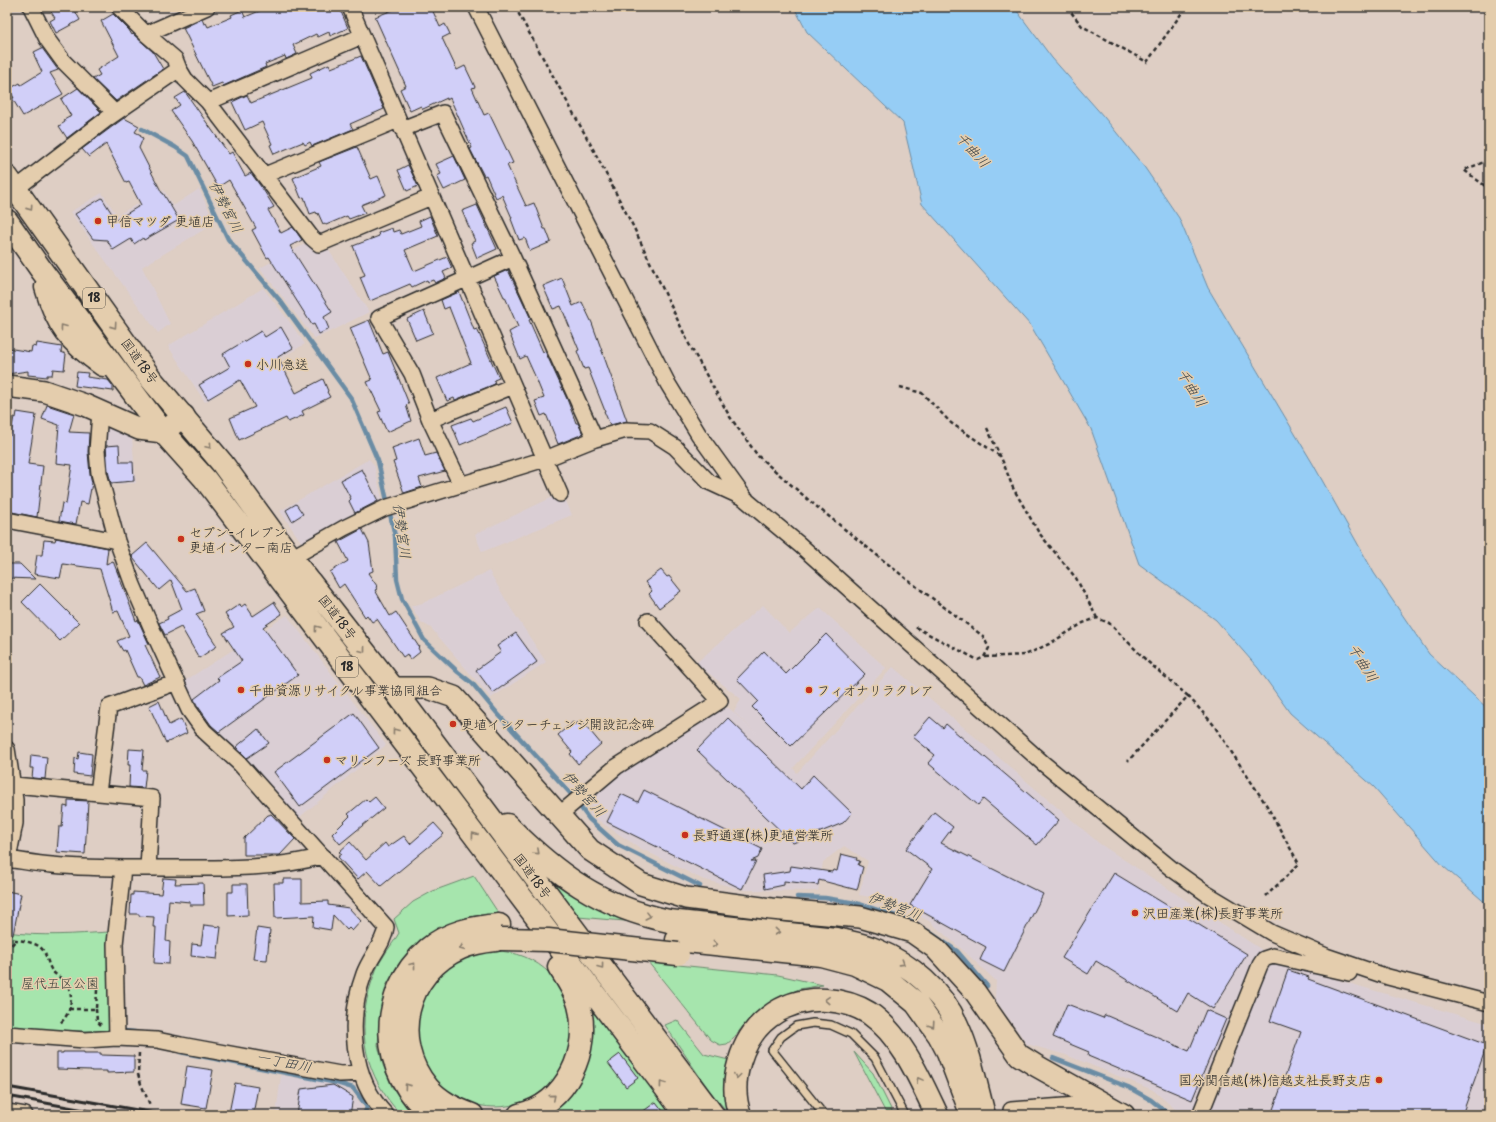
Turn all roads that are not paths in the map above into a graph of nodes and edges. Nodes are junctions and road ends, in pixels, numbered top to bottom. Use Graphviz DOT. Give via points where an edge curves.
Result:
graph roads {
  1 [pos="31,7"];
  2 [pos="119,7"];
  3 [pos="207,7"];
  4 [pos="350,7"];
  5 [pos="476,7"];
  6 [pos="146,34"];
  7 [pos="362,36"];
  8 [pos="179,69"];
  9 [pos="208,102"];
  10 [pos="115,113"];
  11 [pos="400,125"];
  12 [pos="265,175"];
  13 [pos="10,187"];
  14 [pos="431,197"];
  15 [pos="7,221"];
  16 [pos="513,258"];
  17 [pos="466,278"];
  18 [pos="7,386"];
  19 [pos="513,386"];
  20 [pos="100,412"];
  21 [pos="184,416"];
  22 [pos="430,420"];
  23 [pos="163,432"];
  24 [pos="595,439"];
  25 [pos="545,458"];
  26 [pos="461,485"];
  27 [pos="560,494"];
  28 [pos="746,500"];
  29 [pos="7,520"];
  30 [pos="117,541"];
  31 [pos="291,558"];
  32 [pos="648,621"];
  33 [pos="177,682"];
  34 [pos="393,688"];
  35 [pos="7,749"];
  36 [pos="458,777"];
  37 [pos="14,785"];
  38 [pos="98,793"];
  39 [pos="564,810"];
  40 [pos="323,856"];
  41 [pos="7,859"];
  42 [pos="492,860"];
  43 [pos="123,868"];
  44 [pos="148,868"];
  45 [pos="499,932"];
  46 [pos="677,947"];
  47 [pos="1378,973"];
  48 [pos="1489,1003"];
  49 [pos="7,1034"];
  50 [pos="124,1038"];
  51 [pos="361,1073"];
  52 [pos="1103,1103"];
  53 [pos="1010,1110"];
  54 [pos="7,1112"];
  55 [pos="380,1112"];
  56 [pos="25,1115"];
  57 [pos="433,1115"];
  58 [pos="472,1115"];
  59 [pos="519,1115"];
  60 [pos="686,1115"];
  61 [pos="713,1115"];
  62 [pos="740,1115"];
  63 [pos="824,1115"];
  64 [pos="905,1115"];
  65 [pos="937,1115"];
  66 [pos="955,1115"];
  67 [pos="972,1115"];
  68 [pos="984,1115"];
  69 [pos="1124,1115"];
  70 [pos="1200,1115"];
  1 -- 10 [label="street" via="47,39 63,61"];
  2 -- 6 [label="street"];
  3 -- 6 [label="street"];
  4 -- 7 [label="street"];
  5 -- 28 [label="street" via="668,384 699,435"];
  6 -- 8 [label="street" via="175,59"];
  7 -- 9 [label="street"];
  7 -- 11 [label="street"];
  8 -- 9 [label="street" via="185,79"];
  8 -- 10 [label="street"];
  9 -- 12 [label="street"];
  10 -- 13 [label="street"];
  11 -- 12 [label="street"];
  11 -- 14 [label="street"];
  11 -- 16 [label="street" via="443,113"];
  12 -- 14 [label="street" via="319,244"];
  13 -- 21 [label="highway, 国道18号 / 18, one-way" via="151,378"];
  14 -- 17 [label="street"];
  23 -- 15 [label="highway, 国道18号 / 18, one-way"];
  16 -- 17 [label="street"];
  16 -- 24 [label="street"];
  17 -- 19 [label="street"];
  17 -- 22 [label="street" via="379,318 412,374"];
  18 -- 20 [label="street" via="44,391"];
  19 -- 22 [label="street"];
  19 -- 25 [label="street"];
  20 -- 23 [label="street" via="139,429"];
  20 -- 30 [label="street" via="97,451 99,473"];
  21 -- 23 [label="street"];
  21 -- 31 [label="highway, 国道18号 / 18, one-way" via="222,462"];
  22 -- 26 [label="street"];
  42 -- 23 [label="highway, 国道18号 / 18, one-way" via="205,479"];
  24 -- 25 [label="street"];
  24 -- 28 [label="street" via="626,430 650,431 675,447 709,482"];
  25 -- 26 [label="street"];
  25 -- 27 [label="street"];
  26 -- 31 [label="street" via="389,507 344,528"];
  28 -- 47 [label="street" via="1044,764 1172,869 1207,894 1272,933 1326,956"];
  29 -- 30 [label="street"];
  30 -- 33 [label="street" via="149,622"];
  31 -- 34 [label="highway, 国道18号 / 18, one-way"];
  32 -- 39 [label="street" via="720,701 616,767"];
  33 -- 38 [label="street" via="109,707"];
  33 -- 40 [label="street" via="189,710 204,731 239,763"];
  34 -- 36 [label="highway, 国道18号 / 18"];
  34 -- 39 [label="street" via="428,688 454,697"];
  35 -- 37 [label="street"];
  36 -- 61 [label="highway, 国道18号 / 18, one-way"];
  36 -- 68 [label="highway, one-way" via="550,865 573,882 612,904 648,917 669,921 836,939 876,950 911,969 938,996 957,1024"];
  37 -- 38 [label="street"];
  37 -- 41 [label="street" via="15,823"];
  38 -- 44 [label="street" via="152,798"];
  39 -- 52 [label="street" via="590,850 641,884 686,898 860,917 912,932 935,948 975,992 1018,1055"];
  40 -- 44 [label="street" via="276,866"];
  40 -- 51 [label="street" via="386,927 385,937 364,973 358,996 354,1032"];
  41 -- 43 [label="street" via="51,865"];
  59 -- 42 [label="highway, one-way" via="541,1106 554,1097 570,1078 579,1056 582,1020 579,1005 569,983"];
  60 -- 42 [label="highway, 国道18号 / 18, one-way"];
  43 -- 44 [label="street"];
  43 -- 50 [label="street" via="115,944"];
  45 -- 46 [label="highway, bridge" via="548,940"];
  57 -- 45 [label="highway, one-way" via="403,1081 396,1064 390,1029 396,993 415,962 444,938 480,927"];
  45 -- 58 [label="highway, one-way" via="461,948 433,967 414,994 406,1027 407,1044 419,1076 442,1100"];
  46 -- 66 [label="highway" via="822,969 872,987 901,1009 924,1038"];
  46 -- 67 [label="highway, one-way" via="803,952 855,964 888,980 916,1003 939,1035"];
  47 -- 48 [label="street"];
  47 -- 70 [label="street" via="1349,972 1274,956 1264,959"];
  49 -- 50 [label="street" via="85,1040"];
  50 -- 51 [label="street" via="157,1040 340,1074"];
  51 -- 55 [label="street"];
  52 -- 53 [label="street"];
  52 -- 69 [label="street"];
  54 -- 56 [label="street"];
  65 -- 62 [label="highway, one-way" via="895,1036 868,1012 851,1004 816,999 794,1004 769,1017 747,1044 736,1076"];
  63 -- 64 [label="lane" via="772,1050 781,1037 796,1026 813,1023 831,1025 851,1034 875,1058"];
}
